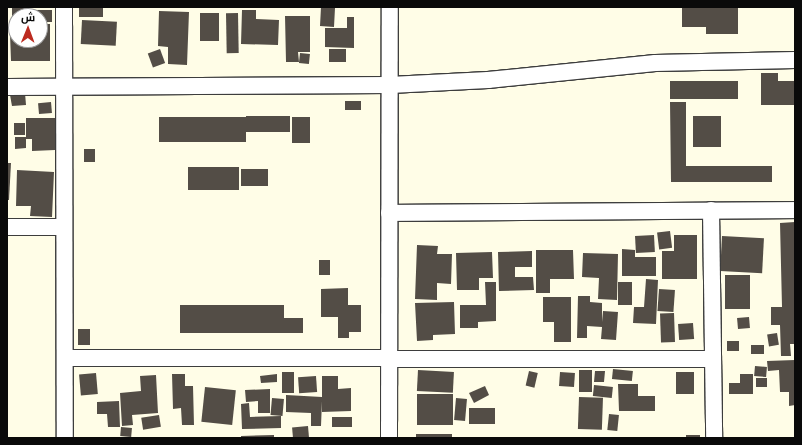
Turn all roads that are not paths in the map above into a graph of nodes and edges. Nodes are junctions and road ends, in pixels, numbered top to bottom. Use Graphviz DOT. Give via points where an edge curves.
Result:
graph roads {
  1 [pos="64,7"];
  2 [pos="390,7"];
  3 [pos="795,60"];
  4 [pos="390,85"];
  5 [pos="7,87"];
  6 [pos="64,87"];
  7 [pos="711,210"];
  8 [pos="795,210"];
  9 [pos="389,213"];
  10 [pos="7,227"];
  11 [pos="64,227"];
  12 [pos="389,357"];
  13 [pos="65,358"];
  14 [pos="712,359"];
  15 [pos="65,438"];
  16 [pos="388,438"];
  17 [pos="714,438"];
  1 -- 6 [label="street"];
  2 -- 4 [label="street"];
  3 -- 4 [label="street" via="655,63 488,80"];
  4 -- 6 [label="street"];
  4 -- 9 [label="street"];
  5 -- 6 [label="street"];
  6 -- 11 [label="street"];
  7 -- 8 [label="street"];
  7 -- 9 [label="street"];
  7 -- 14 [label="street"];
  9 -- 12 [label="street"];
  10 -- 11 [label="street"];
  11 -- 13 [label="street"];
  12 -- 13 [label="street"];
  12 -- 14 [label="street"];
  12 -- 16 [label="street"];
  13 -- 15 [label="street"];
  14 -- 17 [label="street"];
}
